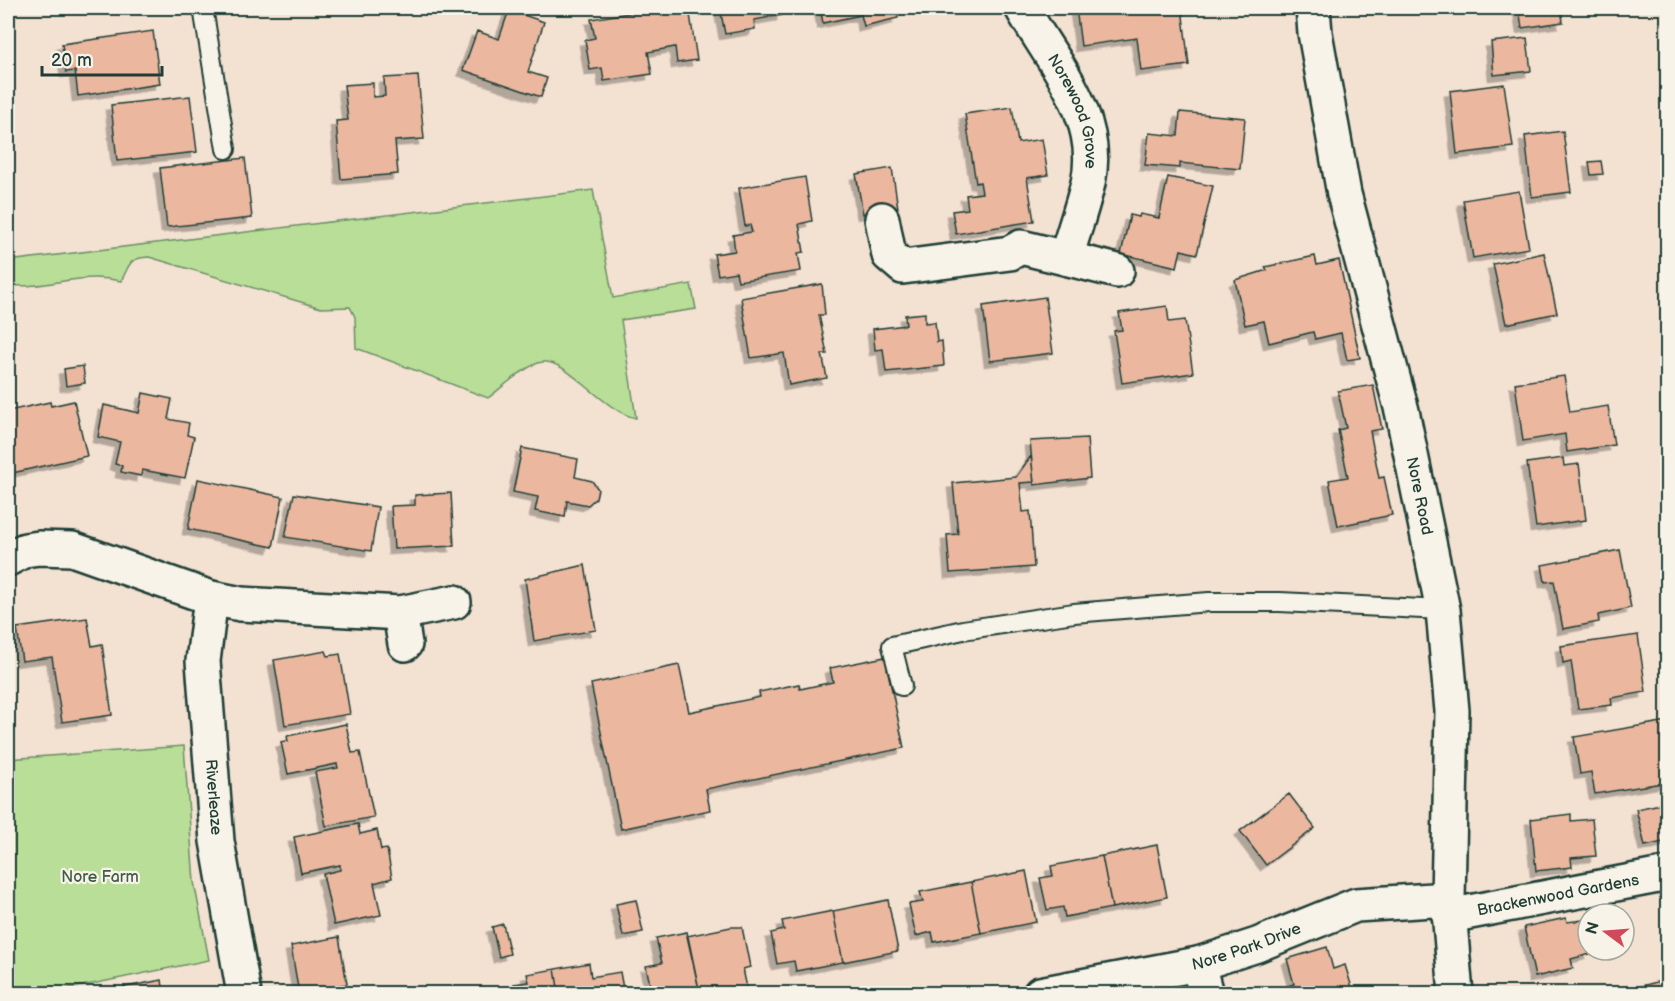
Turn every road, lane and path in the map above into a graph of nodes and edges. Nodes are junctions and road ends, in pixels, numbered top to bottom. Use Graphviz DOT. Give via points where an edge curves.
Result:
graph roads {
  1 [pos="203,8"];
  2 [pos="1022,8"];
  3 [pos="1312,8"];
  4 [pos="226,149"];
  5 [pos="882,219"];
  6 [pos="1066,258"];
  7 [pos="1117,271"];
  8 [pos="8,559"];
  9 [pos="211,598"];
  10 [pos="454,602"];
  11 [pos="1443,610"];
  12 [pos="902,686"];
  13 [pos="1668,874"];
  14 [pos="1449,907"];
  15 [pos="1202,979"];
  16 [pos="244,993"];
  17 [pos="1040,993"];
  18 [pos="1456,993"];
  1 -- 4 [label="lane"];
  2 -- 6 [label="street, Norewood Grove" via="1075,96 1086,123 1088,182"];
  3 -- 11 [label="street, Nore Road" via="1344,194 1402,411"];
  5 -- 6 [label="street" via="889,255 903,267 1010,254 1021,248"];
  6 -- 7 [label="street"];
  8 -- 9 [label="street" via="25,550 72,549"];
  9 -- 10 [label="street" via="403,628"];
  9 -- 16 [label="street, Riverleaze" via="203,661 217,841"];
  11 -- 12 [label="lane" via="1219,601 1074,613 963,630 892,646"];
  11 -- 14 [label="street, Nore Road" via="1452,711"];
  13 -- 14 [label="street, Brackenwood Gardens"];
  14 -- 15 [label="street, Nore Park Drive" via="1356,905 1257,945"];
  14 -- 18 [label="street, Nore Road"];
  15 -- 17 [label="street, Nore Park Drive"];
}
